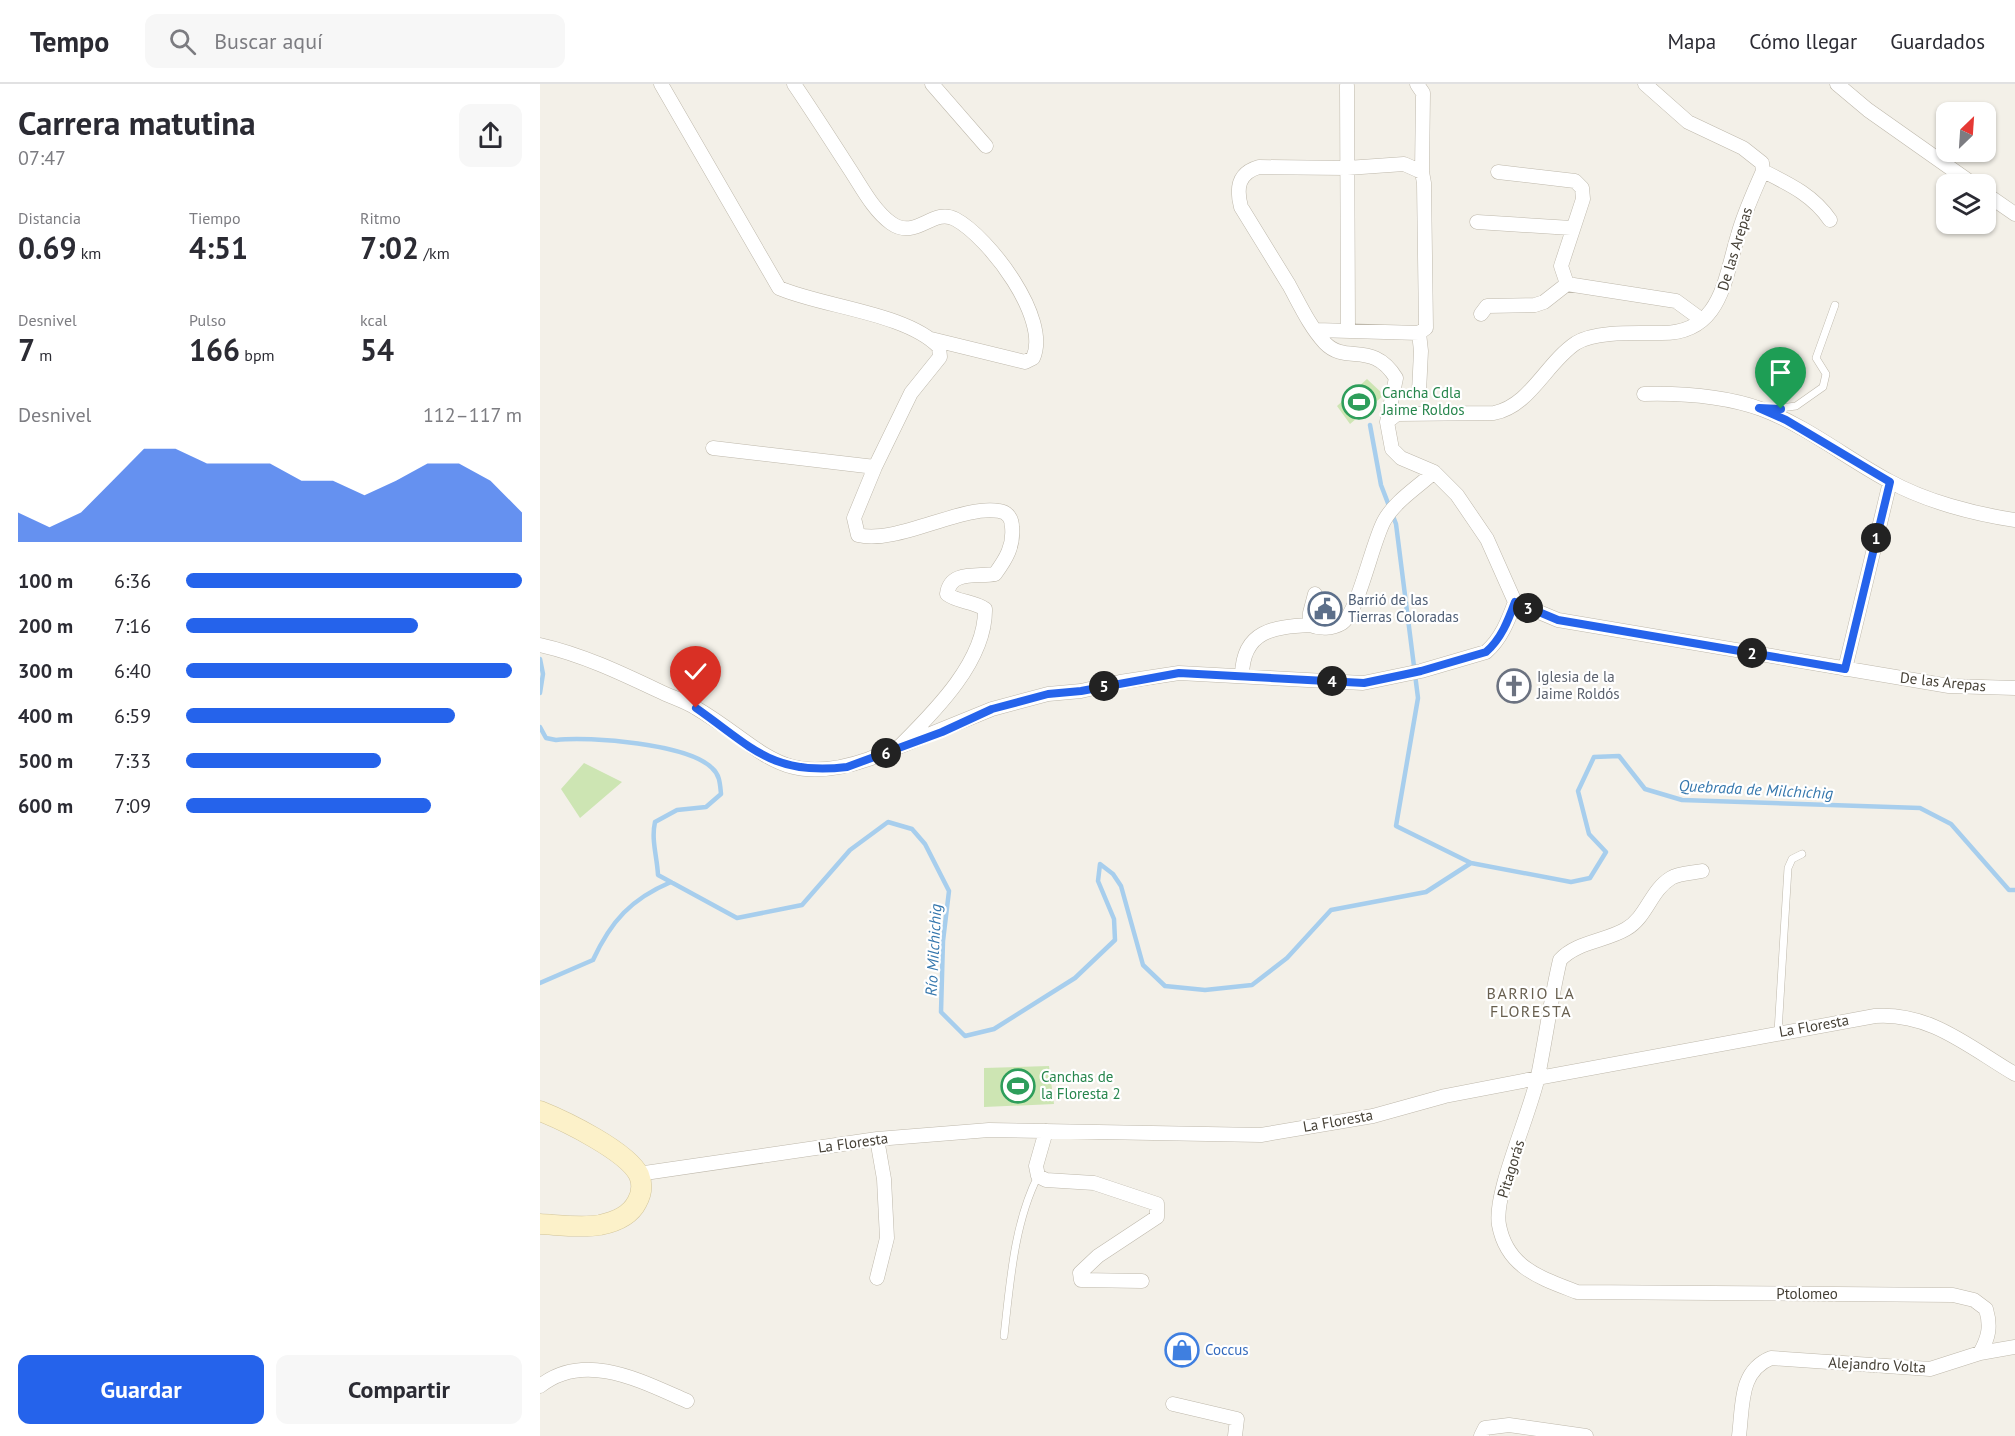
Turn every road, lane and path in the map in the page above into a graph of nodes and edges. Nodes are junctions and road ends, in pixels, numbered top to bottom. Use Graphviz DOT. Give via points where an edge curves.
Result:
graph roads {
  1 [pos="661,84"];
  2 [pos="794,84"];
  3 [pos="932,84"];
  4 [pos="1416,84"];
  5 [pos="1645,84"];
  6 [pos="1837,84"];
  7 [pos="1347,86"];
  8 [pos="986,146"];
  9 [pos="1347,168"];
  10 [pos="1763,171"];
  11 [pos="1422,172"];
  12 [pos="1498,172"];
  13 [pos="1959,174"];
  14 [pos="1996,201"];
  15 [pos="2015,214"];
  16 [pos="1830,220"];
  17 [pos="1477,222"];
  18 [pos="1571,228"];
  19 [pos="1567,284"];
  20 [pos="1834,304"];
  21 [pos="1480,314"];
  22 [pos="1702,320"];
  23 [pos="1316,330"];
  24 [pos="1348,332"];
  25 [pos="1419,333"];
  26 [pos="931,339"];
  27 [pos="1419,392"];
  28 [pos="1644,394"];
  29 [pos="1759,408"];
  30 [pos="1387,422"];
  31 [pos="712,448"];
  32 [pos="875,467"];
  33 [pos="1434,472"];
  34 [pos="1890,482"];
  35 [pos="2015,520"];
  36 [pos="1315,594"];
  37 [pos="1515,602"];
  38 [pos="1310,625"];
  39 [pos="545,646"];
  40 [pos="1845,669"];
  41 [pos="1242,675"];
  42 [pos="2015,688"];
  43 [pos="900,746"];
  44 [pos="1802,854"];
  45 [pos="1702,871"];
  46 [pos="1778,1032"];
  47 [pos="2015,1074"];
  48 [pos="1538,1078"];
  49 [pos="540,1111"];
  50 [pos="1046,1131"];
  51 [pos="876,1139"];
  52 [pos="638,1174"];
  53 [pos="1038,1176"];
  54 [pos="540,1224"];
  55 [pos="877,1278"];
  56 [pos="1142,1281"];
  57 [pos="1577,1292"];
  58 [pos="1004,1336"];
  59 [pos="2015,1347"];
  60 [pos="1980,1353"];
  61 [pos="540,1386"];
  62 [pos="687,1401"];
  63 [pos="1173,1404"];
  64 [pos="1235,1436"];
  65 [pos="1481,1436"];
  66 [pos="1586,1436"];
  67 [pos="1739,1436"];
  1 -- 26 [label="street" via="779,288 890,320"];
  2 -- 26 [label="street" via="860,184 891,222 903,229 921,226 935,218 953,218 981,237 999,256 1022,296 1037,335 1037,349 1033,358 1025,362"];
  3 -- 8 [label="street"];
  4 -- 11 [label="street" via="1423,93"];
  5 -- 10 [label="street" via="1688,122 1753,154 1762,163"];
  6 -- 13 [label="street"];
  7 -- 9 [label="street"];
  9 -- 11 [label="street" via="1404,164"];
  9 -- 23 [label="street" via="1258,167 1240,178 1237,192 1241,207"];
  9 -- 24 [label="street"];
  10 -- 16 [label="street" via="1806,194"];
  10 -- 22 [label="street, De las Arepas" via="1741,225 1719,303"];
  11 -- 25 [label="street" via="1426,328"];
  12 -- 18 [label="street" via="1575,181 1582,189 1583,199"];
  14 -- 15 [label="street"];
  17 -- 18 [label="street"];
  18 -- 19 [label="street" via="1561,266"];
  19 -- 21 [label="street" via="1544,302 1487,306"];
  19 -- 22 [label="street" via="1676,301"];
  20 -- 29 [label="lane" via="1816,358 1826,374 1823,387 1796,406"];
  22 -- 30 [label="street, De las Arepas" via="1670,334 1608,334 1578,342 1509,410 1397,414"];
  23 -- 24 [label="street"];
  23 -- 30 [label="street" via="1327,345 1342,352 1371,355 1390,369 1396,378"];
  24 -- 25 [label="street"];
  25 -- 27 [label="street"];
  26 -- 32 [label="street" via="939,347 940,357 911,393"];
  28 -- 29 [label="street" via="1683,393"];
  29 -- 34 [label="street"];
  30 -- 33 [label="street" via="1392,449 1401,458"];
  31 -- 32 [label="street"];
  32 -- 43 [label="street" via="854,518 858,535 867,537 979,512 1000,511 1008,515 1013,531 1011,549 995,574 951,580 947,594 951,598 968,600 985,609 981,634 971,659 949,693"];
  33 -- 37 [label="street" via="1457,495 1487,539"];
  33 -- 38 [label="street" via="1384,521 1347,617 1329,628"];
  34 -- 35 [label="street" via="1963,509"];
  34 -- 40 [label="street"];
  36 -- 38 [label="street"];
  37 -- 40 [label="street, De las Arepas" via="1558,620"];
  37 -- 41 [label="street" via="1500,636 1486,652 1415,673 1364,683"];
  38 -- 41 [label="street" via="1265,630 1242,658"];
  39 -- 43 [label="street" via="627,676 696,708 777,763 825,770 847,767"];
  40 -- 42 [label="street, De las Arepas" via="1949,686"];
  41 -- 43 [label="street" via="1179,673 1048,694 1007,704"];
  44 -- 46 [label="lane" via="1792,859 1788,868"];
  45 -- 48 [label="street, Pitagorás" via="1673,876 1662,884 1640,921 1604,941 1575,948 1560,960"];
  46 -- 47 [label="street, La Floresta" via="1897,1014 1928,1021"];
  46 -- 48 [label="street, La Floresta"];
  48 -- 50 [label="street, La Floresta" via="1445,1096 1373,1116 1261,1135"];
  48 -- 57 [label="street, Pitagorás" via="1501,1193 1498,1224 1512,1257 1534,1276"];
  49 -- 52 [label="street" via="613,1151"];
  50 -- 51 [label="street, La Floresta" via="989,1130"];
  50 -- 53 [label="street" via="1036,1166"];
  51 -- 52 [label="street, La Floresta"];
  51 -- 55 [label="street" via="884,1179 887,1238"];
  52 -- 54 [label="street" via="641,1194 628,1214 597,1225"];
  53 -- 56 [label="street" via="1094,1184 1157,1204 1157,1217 1098,1256 1080,1273 1080,1280 1089,1282"];
  53 -- 58 [label="lane" via="1021,1224"];
  57 -- 60 [label="street, Ptolomeo" via="1953,1295 1974,1300 1986,1309 1990,1323"];
  59 -- 60 [label="street, Alejandro Volta"];
  60 -- 67 [label="street, Alejandro Volta" via="1930,1370 1771,1358 1757,1364 1746,1381"];
  61 -- 62 [label="street" via="567,1373 604,1371 633,1377"];
  63 -- 64 [label="street" via="1237,1419"];
  65 -- 66 [label="street" via="1485,1428 1509,1425"];
}
